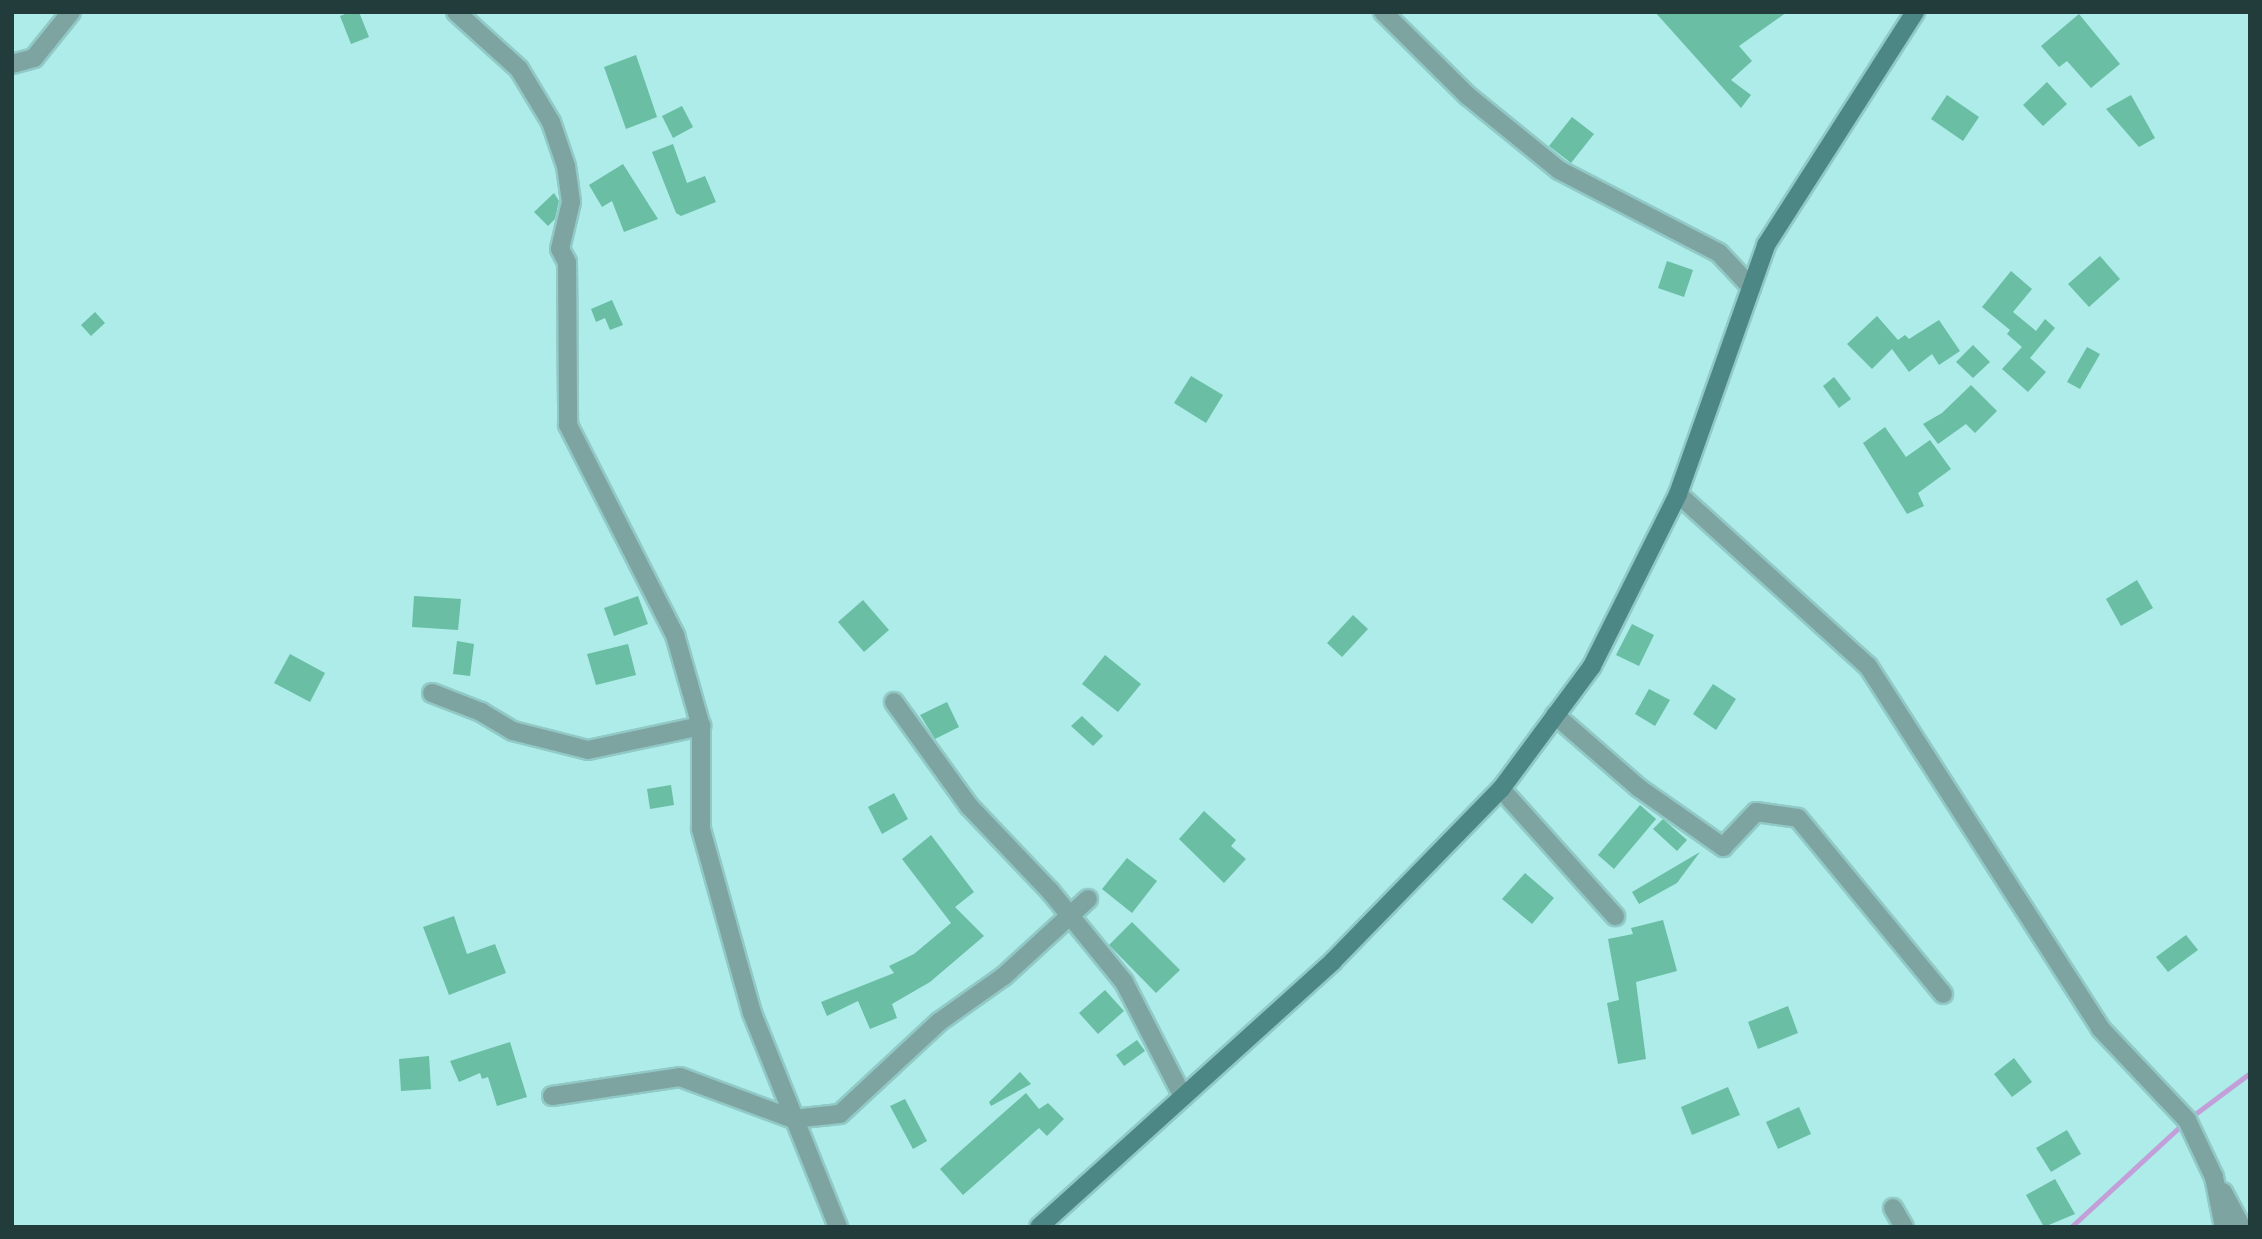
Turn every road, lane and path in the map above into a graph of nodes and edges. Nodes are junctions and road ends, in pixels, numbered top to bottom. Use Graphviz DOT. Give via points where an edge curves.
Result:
graph roads {
  1 [pos="71,12"];
  2 [pos="456,12"];
  3 [pos="1383,12"];
  4 [pos="1915,12"];
  5 [pos="12,64"];
  6 [pos="1751,287"];
  7 [pos="1678,494"];
  8 [pos="432,693"];
  9 [pos="894,702"];
  10 [pos="1555,715"];
  11 [pos="701,726"];
  12 [pos="1501,789"];
  13 [pos="1088,899"];
  14 [pos="1069,914"];
  15 [pos="1615,916"];
  16 [pos="1942,994"];
  17 [pos="552,1096"];
  18 [pos="1183,1097"];
  19 [pos="793,1119"];
  20 [pos="2214,1177"];
  21 [pos="1892,1208"];
  22 [pos="838,1227"];
  23 [pos="1039,1227"];
  24 [pos="1904,1227"];
  25 [pos="2224,1227"];
  26 [pos="2242,1227"];
  1 -- 5 [label="street" via="34,58"];
  2 -- 11 [label="street" via="519,69 551,122 566,166 571,202 560,249 567,262 568,425 675,635"];
  3 -- 6 [label="street" via="1468,96 1559,170 1719,253"];
  4 -- 6 [label="main road" via="1766,244"];
  6 -- 7 [label="main road"];
  7 -- 10 [label="main road" via="1592,666"];
  7 -- 20 [label="street" via="1868,666 2100,1028 2188,1120"];
  8 -- 11 [label="street" via="481,712 513,731 588,750"];
  9 -- 14 [label="street" via="969,806"];
  10 -- 12 [label="main road"];
  10 -- 16 [label="street" via="1639,788 1723,847 1756,812 1798,818"];
  11 -- 19 [label="street" via="701,829 752,1013"];
  12 -- 15 [label="street"];
  12 -- 18 [label="main road" via="1333,961"];
  13 -- 14 [label="street"];
  14 -- 18 [label="street" via="1124,982"];
  14 -- 19 [label="street" via="1004,976 939,1022 840,1114"];
  17 -- 19 [label="street" via="680,1077"];
  18 -- 23 [label="main road"];
  19 -- 22 [label="street"];
  20 -- 25 [label="street"];
  20 -- 26 [label="street"];
  21 -- 24 [label="street"];
}
